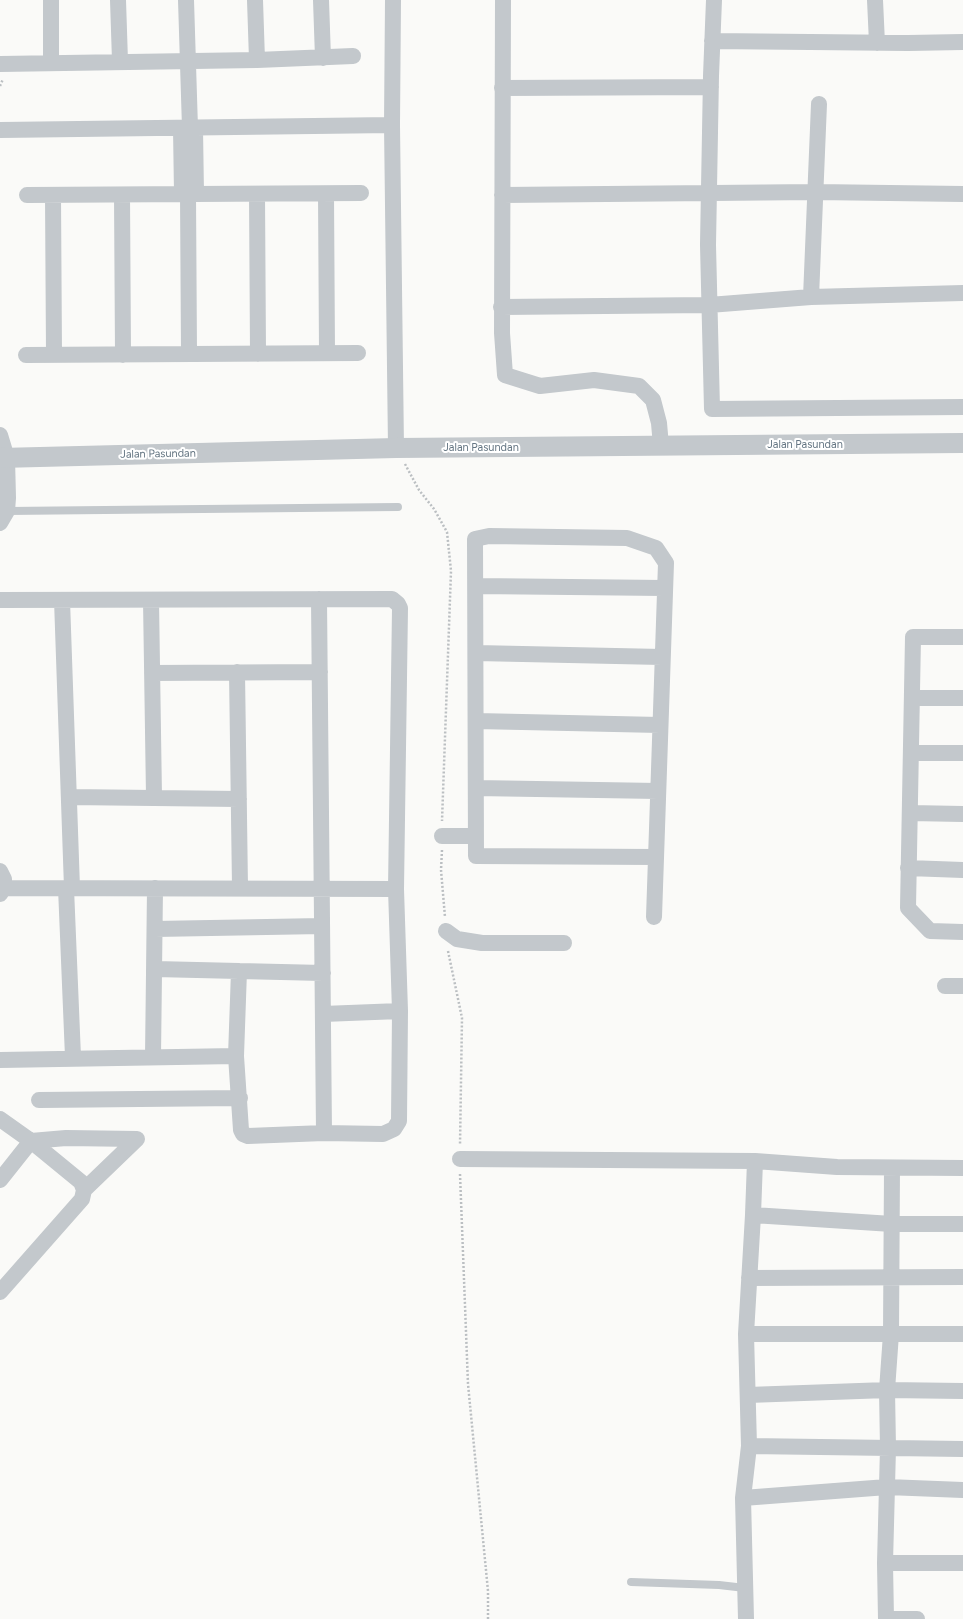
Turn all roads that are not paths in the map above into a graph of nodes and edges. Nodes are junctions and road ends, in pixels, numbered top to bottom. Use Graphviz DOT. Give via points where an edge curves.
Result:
graph roads {
  1 [pos="51,0"];
  2 [pos="118,0"];
  3 [pos="186,0"];
  4 [pos="255,0"];
  5 [pos="322,0"];
  6 [pos="393,0"];
  7 [pos="502,0"];
  8 [pos="714,0"];
  9 [pos="875,0"];
  10 [pos="712,41"];
  11 [pos="963,42"];
  12 [pos="877,43"];
  13 [pos="353,56"];
  14 [pos="323,58"];
  15 [pos="257,60"];
  16 [pos="120,61"];
  17 [pos="188,61"];
  18 [pos="51,63"];
  19 [pos="0,64"];
  20 [pos="711,87"];
  21 [pos="502,88"];
  22 [pos="819,104"];
  23 [pos="392,125"];
  24 [pos="189,128"];
  25 [pos="0,130"];
  26 [pos="816,192"];
  27 [pos="361,193"];
  28 [pos="709,193"];
  29 [pos="188,194"];
  30 [pos="257,194"];
  31 [pos="326,194"];
  32 [pos="963,194"];
  33 [pos="27,195"];
  34 [pos="53,195"];
  35 [pos="122,195"];
  36 [pos="502,195"];
  37 [pos="963,293"];
  38 [pos="811,297"];
  39 [pos="709,305"];
  40 [pos="502,307"];
  41 [pos="327,353"];
  42 [pos="358,353"];
  43 [pos="189,354"];
  44 [pos="258,354"];
  45 [pos="26,355"];
  46 [pos="54,355"];
  47 [pos="123,355"];
  48 [pos="963,407"];
  49 [pos="0,435"];
  50 [pos="963,443"];
  51 [pos="661,446"];
  52 [pos="396,448"];
  53 [pos="3,458"];
  54 [pos="398,507"];
  55 [pos="4,517"];
  56 [pos="476,586"];
  57 [pos="664,588"];
  58 [pos="319,599"];
  59 [pos="0,600"];
  60 [pos="62,600"];
  61 [pos="151,600"];
  62 [pos="963,637"];
  63 [pos="476,652"];
  64 [pos="662,656"];
  65 [pos="237,672"];
  66 [pos="320,672"];
  67 [pos="152,673"];
  68 [pos="912,698"];
  69 [pos="963,698"];
  70 [pos="476,721"];
  71 [pos="660,726"];
  72 [pos="911,753"];
  73 [pos="963,753"];
  74 [pos="476,788"];
  75 [pos="658,791"];
  76 [pos="69,797"];
  77 [pos="154,797"];
  78 [pos="239,799"];
  79 [pos="910,813"];
  80 [pos="963,814"];
  81 [pos="442,836"];
  82 [pos="476,836"];
  83 [pos="656,857"];
  84 [pos="908,868"];
  85 [pos="0,870"];
  86 [pos="963,870"];
  87 [pos="69,888"];
  88 [pos="155,888"];
  89 [pos="240,888"];
  90 [pos="322,888"];
  91 [pos="396,889"];
  92 [pos="2,891"];
  93 [pos="654,917"];
  94 [pos="322,926"];
  95 [pos="155,929"];
  96 [pos="446,931"];
  97 [pos="963,932"];
  98 [pos="564,943"];
  99 [pos="155,969"];
  100 [pos="239,971"];
  101 [pos="323,973"];
  102 [pos="944,986"];
  103 [pos="963,986"];
  104 [pos="400,1011"];
  105 [pos="323,1014"];
  106 [pos="236,1056"];
  107 [pos="73,1057"];
  108 [pos="153,1057"];
  109 [pos="0,1060"];
  110 [pos="240,1098"];
  111 [pos="39,1100"];
  112 [pos="0,1119"];
  113 [pos="324,1133"];
  114 [pos="31,1141"];
  115 [pos="460,1159"];
  116 [pos="755,1161"];
  117 [pos="892,1168"];
  118 [pos="963,1168"];
  119 [pos="0,1180"];
  120 [pos="84,1190"];
  121 [pos="753,1215"];
  122 [pos="892,1224"];
  123 [pos="963,1224"];
  124 [pos="749,1278"];
  125 [pos="891,1278"];
  126 [pos="963,1278"];
  127 [pos="0,1292"];
  128 [pos="746,1334"];
  129 [pos="891,1334"];
  130 [pos="963,1334"];
  131 [pos="887,1390"];
  132 [pos="963,1391"];
  133 [pos="748,1395"];
  134 [pos="749,1446"];
  135 [pos="888,1448"];
  136 [pos="963,1449"];
  137 [pos="886,1487"];
  138 [pos="963,1490"];
  139 [pos="743,1498"];
  140 [pos="885,1563"];
  141 [pos="963,1563"];
  142 [pos="631,1582"];
  143 [pos="745,1588"];
  144 [pos="746,1619"];
  145 [pos="886,1619"];
  146 [pos="917,1619"];
  1 -- 18 [label="street"];
  2 -- 16 [label="street"];
  3 -- 17 [label="street"];
  4 -- 15 [label="street"];
  5 -- 14 [label="street"];
  6 -- 23 [label="street"];
  7 -- 21 [label="street"];
  8 -- 10 [label="street"];
  9 -- 12 [label="street"];
  10 -- 12 [label="street"];
  10 -- 20 [label="street"];
  11 -- 12 [label="street"];
  13 -- 14 [label="street"];
  14 -- 15 [label="street"];
  15 -- 17 [label="street"];
  16 -- 17 [label="street"];
  16 -- 18 [label="street"];
  17 -- 24 [label="street"];
  18 -- 19 [label="street"];
  20 -- 21 [label="street"];
  20 -- 28 [label="street"];
  21 -- 36 [label="street"];
  22 -- 26 [label="street"];
  23 -- 24 [label="street"];
  23 -- 52 [label="street"];
  24 -- 25 [label="street"];
  24 -- 29 [label="street"];
  26 -- 28 [label="street"];
  26 -- 32 [label="street"];
  26 -- 38 [label="street"];
  27 -- 31 [label="street"];
  28 -- 36 [label="street"];
  28 -- 39 [label="street"];
  29 -- 30 [label="street"];
  29 -- 35 [label="street"];
  29 -- 43 [label="street"];
  30 -- 31 [label="street"];
  30 -- 44 [label="street"];
  31 -- 41 [label="street"];
  33 -- 34 [label="street"];
  34 -- 35 [label="street"];
  34 -- 46 [label="street"];
  35 -- 47 [label="street"];
  36 -- 40 [label="street"];
  37 -- 38 [label="street"];
  38 -- 39 [label="street"];
  39 -- 40 [label="street"];
  39 -- 48 [label="street" via="712,409"];
  40 -- 51 [label="street" via="505,376 540,386 594,380 639,386 653,400"];
  41 -- 42 [label="street"];
  41 -- 44 [label="street"];
  43 -- 44 [label="street"];
  43 -- 47 [label="street"];
  45 -- 46 [label="street"];
  46 -- 47 [label="street"];
  49 -- 53 [label="street"];
  50 -- 51 [label="street, Jalan Pasundan"];
  51 -- 52 [label="street, Jalan Pasundan"];
  52 -- 53 [label="street, Jalan Pasundan"];
  53 -- 55 [label="street"];
  54 -- 55 [label="lane"];
  56 -- 57 [label="street"];
  56 -- 57 [label="street" via="475,539 488,536 627,538 656,548 666,563"];
  56 -- 63 [label="street"];
  57 -- 64 [label="street"];
  58 -- 61 [label="street"];
  58 -- 66 [label="street"];
  58 -- 91 [label="street" via="392,599 400,608"];
  59 -- 60 [label="street"];
  60 -- 61 [label="street"];
  60 -- 76 [label="street"];
  61 -- 67 [label="street"];
  62 -- 68 [label="street" via="913,637"];
  63 -- 64 [label="street"];
  63 -- 70 [label="street"];
  64 -- 71 [label="street"];
  65 -- 66 [label="street"];
  65 -- 67 [label="street"];
  65 -- 78 [label="street"];
  66 -- 90 [label="street"];
  67 -- 77 [label="street"];
  68 -- 69 [label="street"];
  68 -- 72 [label="street"];
  70 -- 71 [label="street"];
  70 -- 74 [label="street"];
  71 -- 75 [label="street"];
  72 -- 73 [label="street"];
  72 -- 79 [label="street"];
  74 -- 75 [label="street"];
  74 -- 82 [label="street"];
  75 -- 83 [label="street"];
  76 -- 77 [label="street"];
  76 -- 87 [label="street"];
  77 -- 78 [label="street"];
  78 -- 89 [label="street"];
  79 -- 80 [label="street"];
  79 -- 84 [label="street"];
  81 -- 82 [label="street"];
  82 -- 83 [label="street" via="476,856"];
  83 -- 93 [label="street"];
  84 -- 86 [label="street"];
  84 -- 97 [label="street" via="908,908 930,931"];
  85 -- 92 [label="street" via="4,879"];
  87 -- 88 [label="street"];
  87 -- 92 [label="street"];
  87 -- 107 [label="street"];
  88 -- 89 [label="street"];
  88 -- 95 [label="street"];
  89 -- 90 [label="street"];
  90 -- 91 [label="street"];
  90 -- 94 [label="street"];
  91 -- 104 [label="street"];
  94 -- 95 [label="street"];
  94 -- 101 [label="street"];
  95 -- 99 [label="street"];
  96 -- 98 [label="street" via="457,939 482,942"];
  99 -- 100 [label="street"];
  99 -- 108 [label="street"];
  100 -- 101 [label="street"];
  100 -- 106 [label="street"];
  101 -- 105 [label="street"];
  102 -- 103 [label="street"];
  104 -- 105 [label="street"];
  104 -- 113 [label="street" via="398,1125 383,1134"];
  105 -- 113 [label="street"];
  106 -- 108 [label="street"];
  106 -- 110 [label="street"];
  107 -- 108 [label="street"];
  107 -- 109 [label="street"];
  110 -- 111 [label="street"];
  110 -- 113 [label="street" via="243,1134 248,1136"];
  112 -- 114 [label="street"];
  114 -- 119 [label="street"];
  114 -- 120 [label="street" via="81,1182"];
  114 -- 120 [label="street" via="66,1138 137,1139"];
  115 -- 116 [label="street"];
  116 -- 117 [label="street"];
  116 -- 121 [label="street"];
  117 -- 118 [label="street"];
  117 -- 122 [label="street"];
  120 -- 127 [label="street" via="82,1199"];
  121 -- 122 [label="street"];
  121 -- 124 [label="street"];
  122 -- 123 [label="street"];
  122 -- 125 [label="street"];
  124 -- 125 [label="street"];
  124 -- 128 [label="street"];
  125 -- 126 [label="street"];
  125 -- 129 [label="street"];
  128 -- 129 [label="street"];
  128 -- 133 [label="street"];
  129 -- 130 [label="street"];
  129 -- 131 [label="street"];
  131 -- 132 [label="street"];
  131 -- 133 [label="street"];
  131 -- 135 [label="street"];
  133 -- 134 [label="street"];
  134 -- 135 [label="street"];
  134 -- 139 [label="street"];
  135 -- 136 [label="street"];
  135 -- 137 [label="street"];
  137 -- 138 [label="street"];
  137 -- 139 [label="street"];
  137 -- 140 [label="street"];
  139 -- 143 [label="street"];
  140 -- 141 [label="street"];
  140 -- 145 [label="street"];
  142 -- 143 [label="lane"];
  143 -- 144 [label="street"];
  145 -- 146 [label="street"];
}
